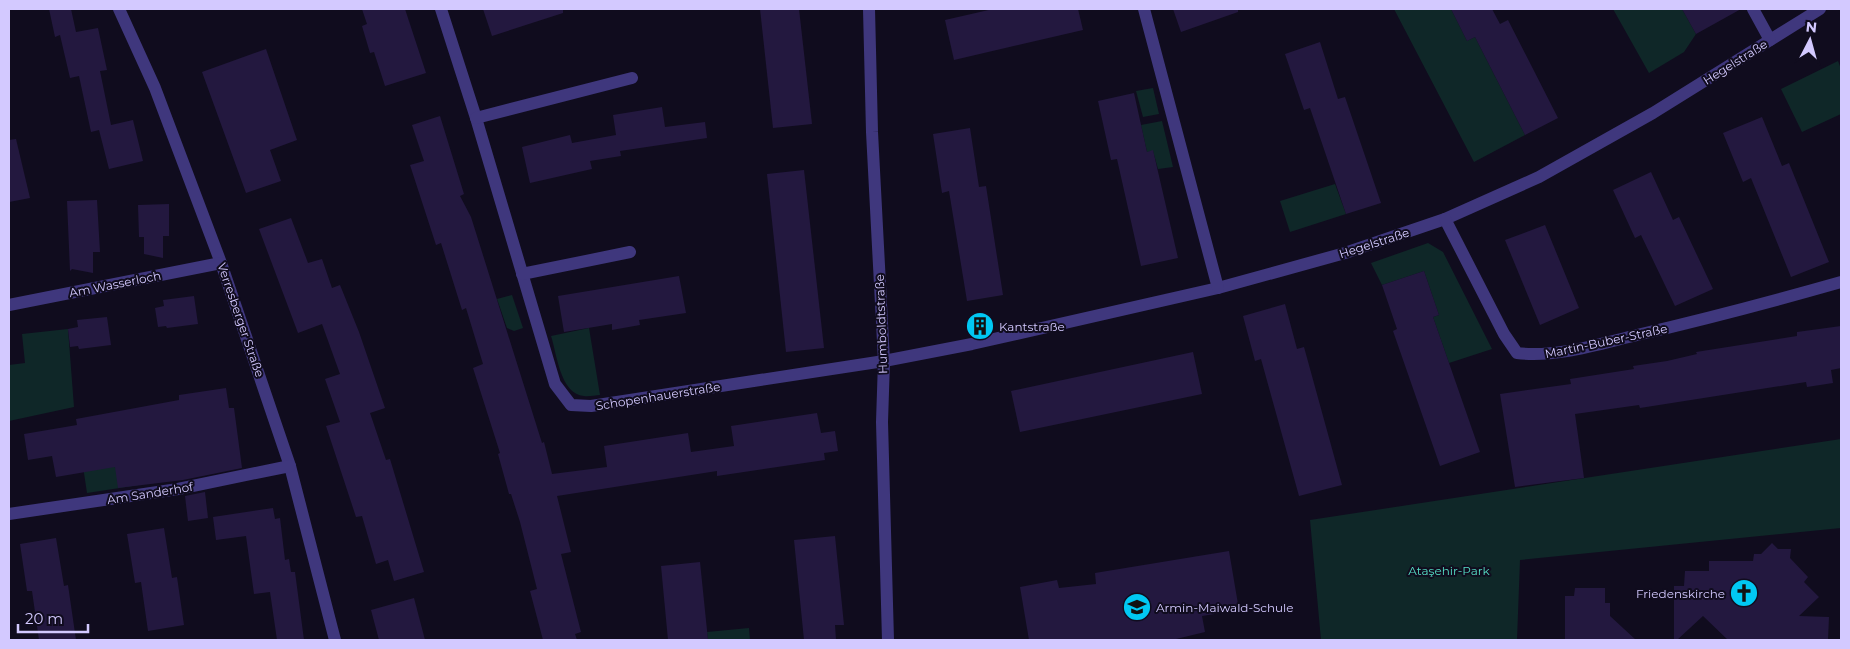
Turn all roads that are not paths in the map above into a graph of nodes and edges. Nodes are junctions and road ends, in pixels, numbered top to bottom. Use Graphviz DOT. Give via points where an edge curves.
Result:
graph roads {
  1 [pos="119,9"];
  2 [pos="441,9"];
  3 [pos="869,9"];
  4 [pos="1144,9"];
  5 [pos="1753,9"];
  6 [pos="1820,9"];
  7 [pos="1770,40"];
  8 [pos="632,78"];
  9 [pos="476,118"];
  10 [pos="1445,219"];
  11 [pos="630,252"];
  12 [pos="222,262"];
  13 [pos="522,274"];
  14 [pos="1841,282"];
  15 [pos="1218,288"];
  16 [pos="9,305"];
  17 [pos="884,361"];
  18 [pos="290,466"];
  19 [pos="9,514"];
  20 [pos="335,640"];
  21 [pos="888,640"];
  1 -- 12 [label="street, Verresberger Straße" via="155,88"];
  2 -- 9 [label="street, Schopenhauerstraße"];
  3 -- 17 [label="street, Humboldtstraße"];
  4 -- 15 [label="street"];
  5 -- 7 [label="street"];
  6 -- 7 [label="street, Hegelstraße"];
  7 -- 10 [label="street, Hegelstraße" via="1596,146 1539,177"];
  8 -- 9 [label="street"];
  9 -- 13 [label="street, Schopenhauerstraße"];
  10 -- 14 [label="street, Martin-Buber-Straße" via="1517,353 1537,356 1616,340"];
  10 -- 15 [label="street, Hegelstraße" via="1345,253"];
  11 -- 13 [label="street"];
  12 -- 16 [label="street, Am Wasserloch"];
  12 -- 18 [label="street, Verresberger Straße"];
  13 -- 17 [label="street, Schopenhauerstraße" via="555,384 571,405 591,406"];
  15 -- 17 [label="street, Hegelstraße"];
  17 -- 21 [label="street, Humboldtstraße" via="882,422"];
  18 -- 19 [label="street, Am Sanderhof" via="178,489"];
  18 -- 20 [label="street, Verresberger Straße"];
}
